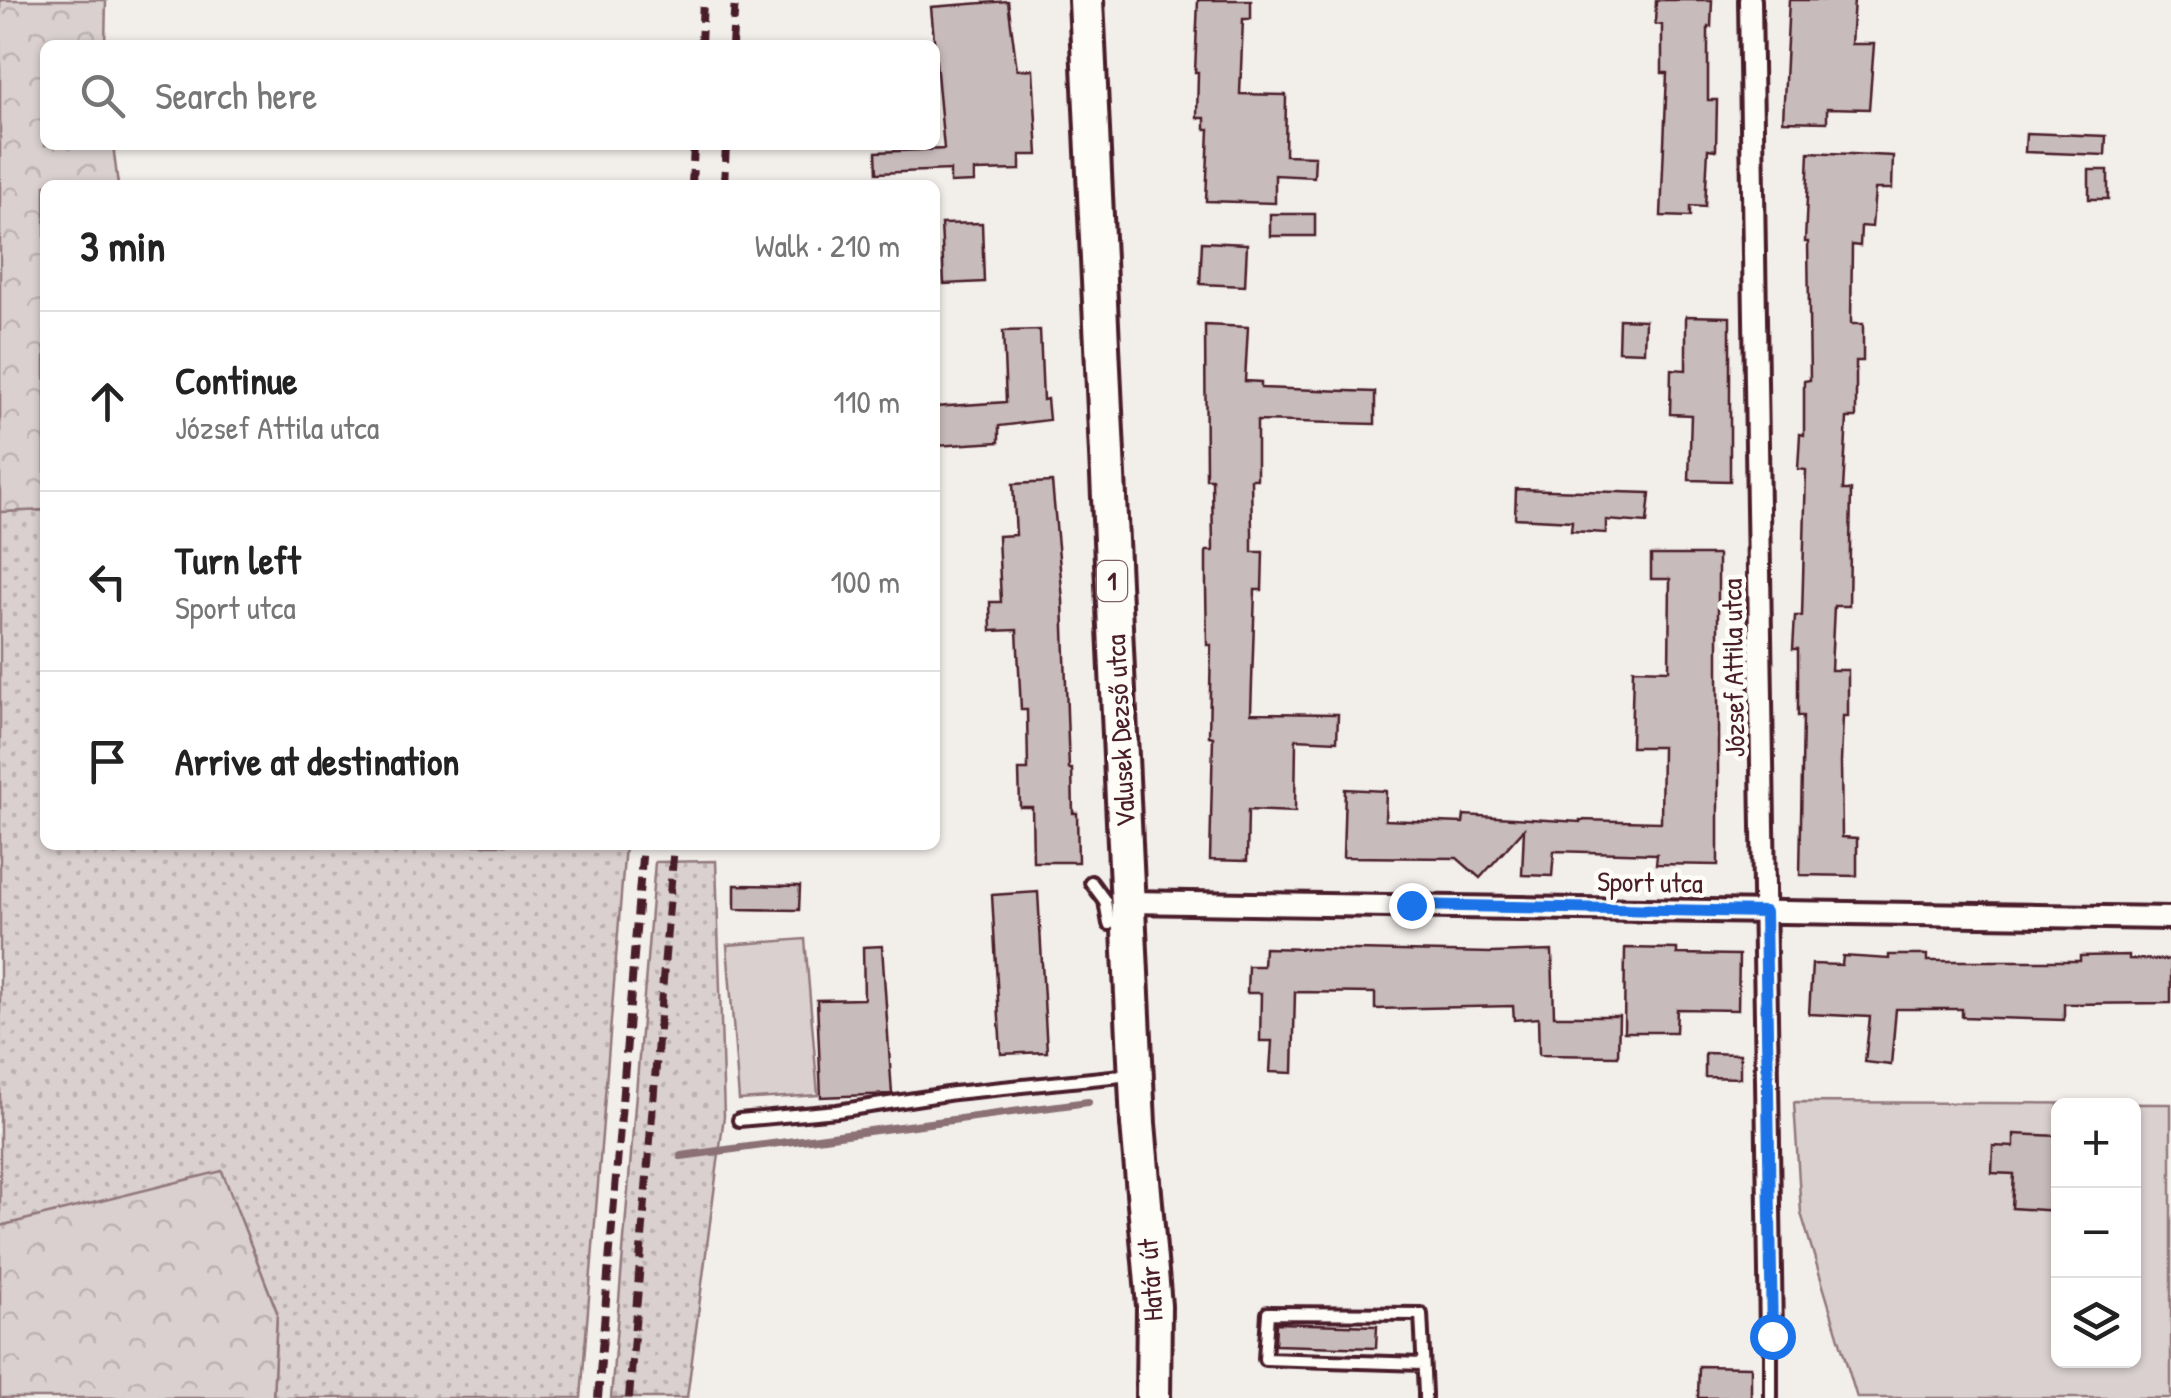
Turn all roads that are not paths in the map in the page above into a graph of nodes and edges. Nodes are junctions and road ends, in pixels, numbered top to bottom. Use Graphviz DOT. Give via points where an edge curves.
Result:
graph roads {
  1 [pos="1086,0"];
  2 [pos="1750,0"];
  3 [pos="1091,882"];
  4 [pos="1765,912"];
  5 [pos="1119,913"];
  6 [pos="2171,918"];
  7 [pos="1137,1074"];
  8 [pos="739,1120"];
  9 [pos="1141,1162"];
  10 [pos="1772,1336"];
  11 [pos="1423,1364"];
  12 [pos="1153,1398"];
  13 [pos="1425,1398"];
  14 [pos="1771,1398"];
  1 -- 5 [label="main road, Valusek Dezső utca / 1"];
  2 -- 4 [label="street, József Attila utca"];
  3 -- 5 [label="lane"];
  4 -- 5 [label="street, Sport utca"];
  4 -- 6 [label="street, Sport utca"];
  4 -- 10 [label="street, József Attila utca"];
  5 -- 7 [label="main road, Valusek Dezső utca / 1"];
  7 -- 8 [label="lane"];
  7 -- 9 [label="main road, Valusek Dezső utca / 1"];
  9 -- 12 [label="main road, Határ út / 1" via="1154,1306"];
  10 -- 14 [label="lane"];
  11 -- 11 [label="lane" via="1265,1358 1268,1314 1421,1314"];
  11 -- 13 [label="lane"];
}
